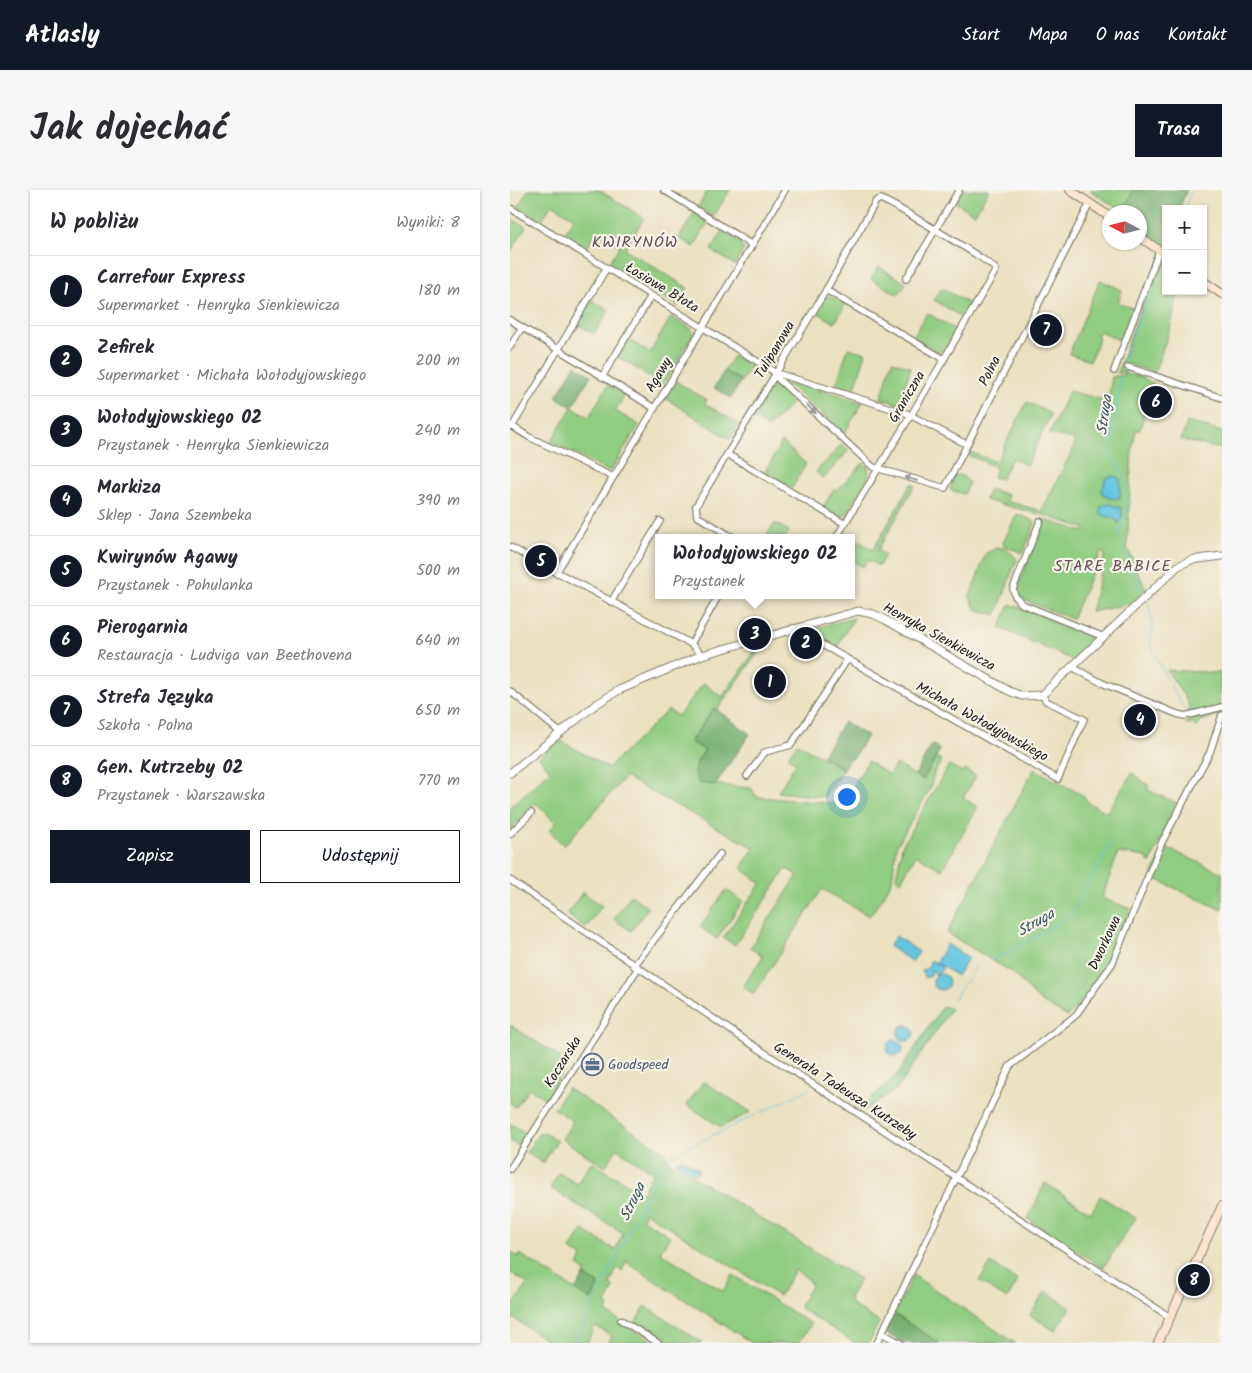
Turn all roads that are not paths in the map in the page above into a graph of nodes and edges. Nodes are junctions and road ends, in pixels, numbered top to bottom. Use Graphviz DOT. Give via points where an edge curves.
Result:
graph roads {
  1 [pos="664,190"];
  2 [pos="785,190"];
  3 [pos="959,190"];
  4 [pos="1070,190"];
  5 [pos="1090,203"];
  6 [pos="510,208"];
  7 [pos="1102,211"];
  8 [pos="935,230"];
  9 [pos="1147,242"];
  10 [pos="752,245"];
  11 [pos="1162,253"];
  12 [pos="606,269"];
  13 [pos="906,279"];
  14 [pos="1207,284"];
  15 [pos="826,290"];
  16 [pos="1222,294"];
  17 [pos="651,296"];
  18 [pos="510,320"];
  19 [pos="522,327"];
  20 [pos="702,328"];
  21 [pos="510,347"];
  22 [pos="559,350"];
  23 [pos="944,360"];
  24 [pos="1128,367"];
  25 [pos="1114,371"];
  26 [pos="776,374"];
  27 [pos="602,377"];
  28 [pos="1222,398"];
  29 [pos="654,408"];
  30 [pos="911,415"];
  31 [pos="511,426"];
  32 [pos="966,444"];
  33 [pos="727,454"];
  34 [pos="878,469"];
  35 [pos="613,477"];
  36 [pos="660,521"];
  37 [pos="1040,521"];
  38 [pos="844,524"];
  39 [pos="727,534"];
  40 [pos="838,534"];
  41 [pos="510,547"];
  42 [pos="1222,556"];
  43 [pos="556,573"];
  44 [pos="717,599"];
  45 [pos="611,602"];
  46 [pos="792,628"];
  47 [pos="1104,637"];
  48 [pos="690,644"];
  49 [pos="702,655"];
  50 [pos="847,660"];
  51 [pos="1072,667"];
  52 [pos="510,691"];
  53 [pos="1042,694"];
  54 [pos="1222,707"];
  55 [pos="1222,716"];
  56 [pos="561,733"];
  57 [pos="510,773"];
  58 [pos="747,776"];
  59 [pos="531,813"];
  60 [pos="510,834"];
  61 [pos="720,854"];
  62 [pos="510,880"];
  63 [pos="636,967"];
  64 [pos="510,1169"];
  65 [pos="957,1179"];
  66 [pos="1222,1206"];
  67 [pos="1170,1317"];
  68 [pos="621,1320"];
  69 [pos="882,1333"];
  70 [pos="658,1343"];
  71 [pos="877,1343"];
  72 [pos="900,1343"];
  73 [pos="1158,1343"];
  1 -- 10 [label="street"];
  2 -- 10 [label="street, Agawy"];
  3 -- 8 [label="street"];
  4 -- 5 [label="main road"];
  5 -- 7 [label="main road"];
  5 -- 32 [label="street, Polna"];
  6 -- 12 [label="street, Łosiowe Błota"];
  8 -- 13 [label="street"];
  8 -- 15 [label="street, Tulipanowa" via="883,200 876,200"];
  8 -- 23 [label="street, Graniczna" via="996,268"];
  9 -- 11 [label="main road"];
  10 -- 20 [label="street, Agawy"];
  11 -- 25 [label="street"];
  12 -- 17 [label="street, Łosiowe Błota"];
  12 -- 22 [label="street"];
  14 -- 16 [label="main road"];
  15 -- 23 [label="street"];
  15 -- 26 [label="street, Tulipanowa"];
  17 -- 20 [label="street, Łosiowe Błota"];
  17 -- 27 [label="street"];
  18 -- 19 [label="street"];
  19 -- 21 [label="street"];
  19 -- 22 [label="street"];
  20 -- 26 [label="street, Łosiowe Błota"];
  20 -- 29 [label="street, Agawy"];
  22 -- 27 [label="street"];
  22 -- 31 [label="street"];
  23 -- 30 [label="street, Graniczna"];
  24 -- 28 [label="street"];
  26 -- 30 [label="street"];
  26 -- 33 [label="street, Tulipanowa"];
  26 -- 34 [label="street, one-way"];
  27 -- 29 [label="street"];
  29 -- 35 [label="street, Agawy"];
  30 -- 32 [label="street"];
  30 -- 34 [label="street, Graniczna"];
  31 -- 35 [label="street"];
  32 -- 34 [label="street, Polna, one-way" via="945,488"];
  33 -- 38 [label="street"];
  33 -- 39 [label="street, Tulipanowa" via="696,506 696,512 700,518"];
  34 -- 38 [label="street, Graniczna"];
  35 -- 43 [label="street, Agawy"];
  36 -- 45 [label="street"];
  37 -- 47 [label="street" via="1013,589 1015,596 1022,604"];
  38 -- 40 [label="street, Graniczna"];
  41 -- 43 [label="street"];
  42 -- 47 [label="street" via="1198,558 1182,564"];
  43 -- 45 [label="street"];
  44 -- 48 [label="street"];
  45 -- 48 [label="street"];
  46 -- 49 [label="street, Henryka Sienkiewicza"];
  46 -- 50 [label="street, Michała Wołodyjowskiego"];
  46 -- 53 [label="street, Henryka Sienkiewicza" via="851,612 866,612 884,619 1010,691 1022,696"];
  47 -- 51 [label="street"];
  48 -- 49 [label="street"];
  49 -- 56 [label="street, Henryka Sienkiewicza" via="619,690"];
  50 -- 53 [label="street, Michała Wołodyjowskiego" via="1058,779 1084,719 1046,701"];
  50 -- 58 [label="street" via="791,745 765,752"];
  51 -- 53 [label="street"];
  51 -- 54 [label="street" via="1177,714 1185,716"];
  52 -- 56 [label="street"];
  55 -- 65 [label="street, Dworkowa" via="1210,752 1162,842 1112,964 1075,1016 1010,1066"];
  56 -- 57 [label="street, Henryka Sienkiewicza"];
  59 -- 60 [label="street"];
  61 -- 63 [label="street, Koczarska"];
  62 -- 63 [label="street, Generała Tadeusza Kutrzeby"];
  63 -- 64 [label="street, Koczarska"];
  63 -- 65 [label="street, Generała Tadeusza Kutrzeby"];
  65 -- 67 [label="street, Generała Tadeusza Kutrzeby"];
  65 -- 69 [label="street, Dworkowa"];
  66 -- 67 [label="main road"];
  67 -- 73 [label="main road"];
  68 -- 70 [label="street"];
  69 -- 71 [label="street, Dworkowa"];
  69 -- 72 [label="street"];
}
